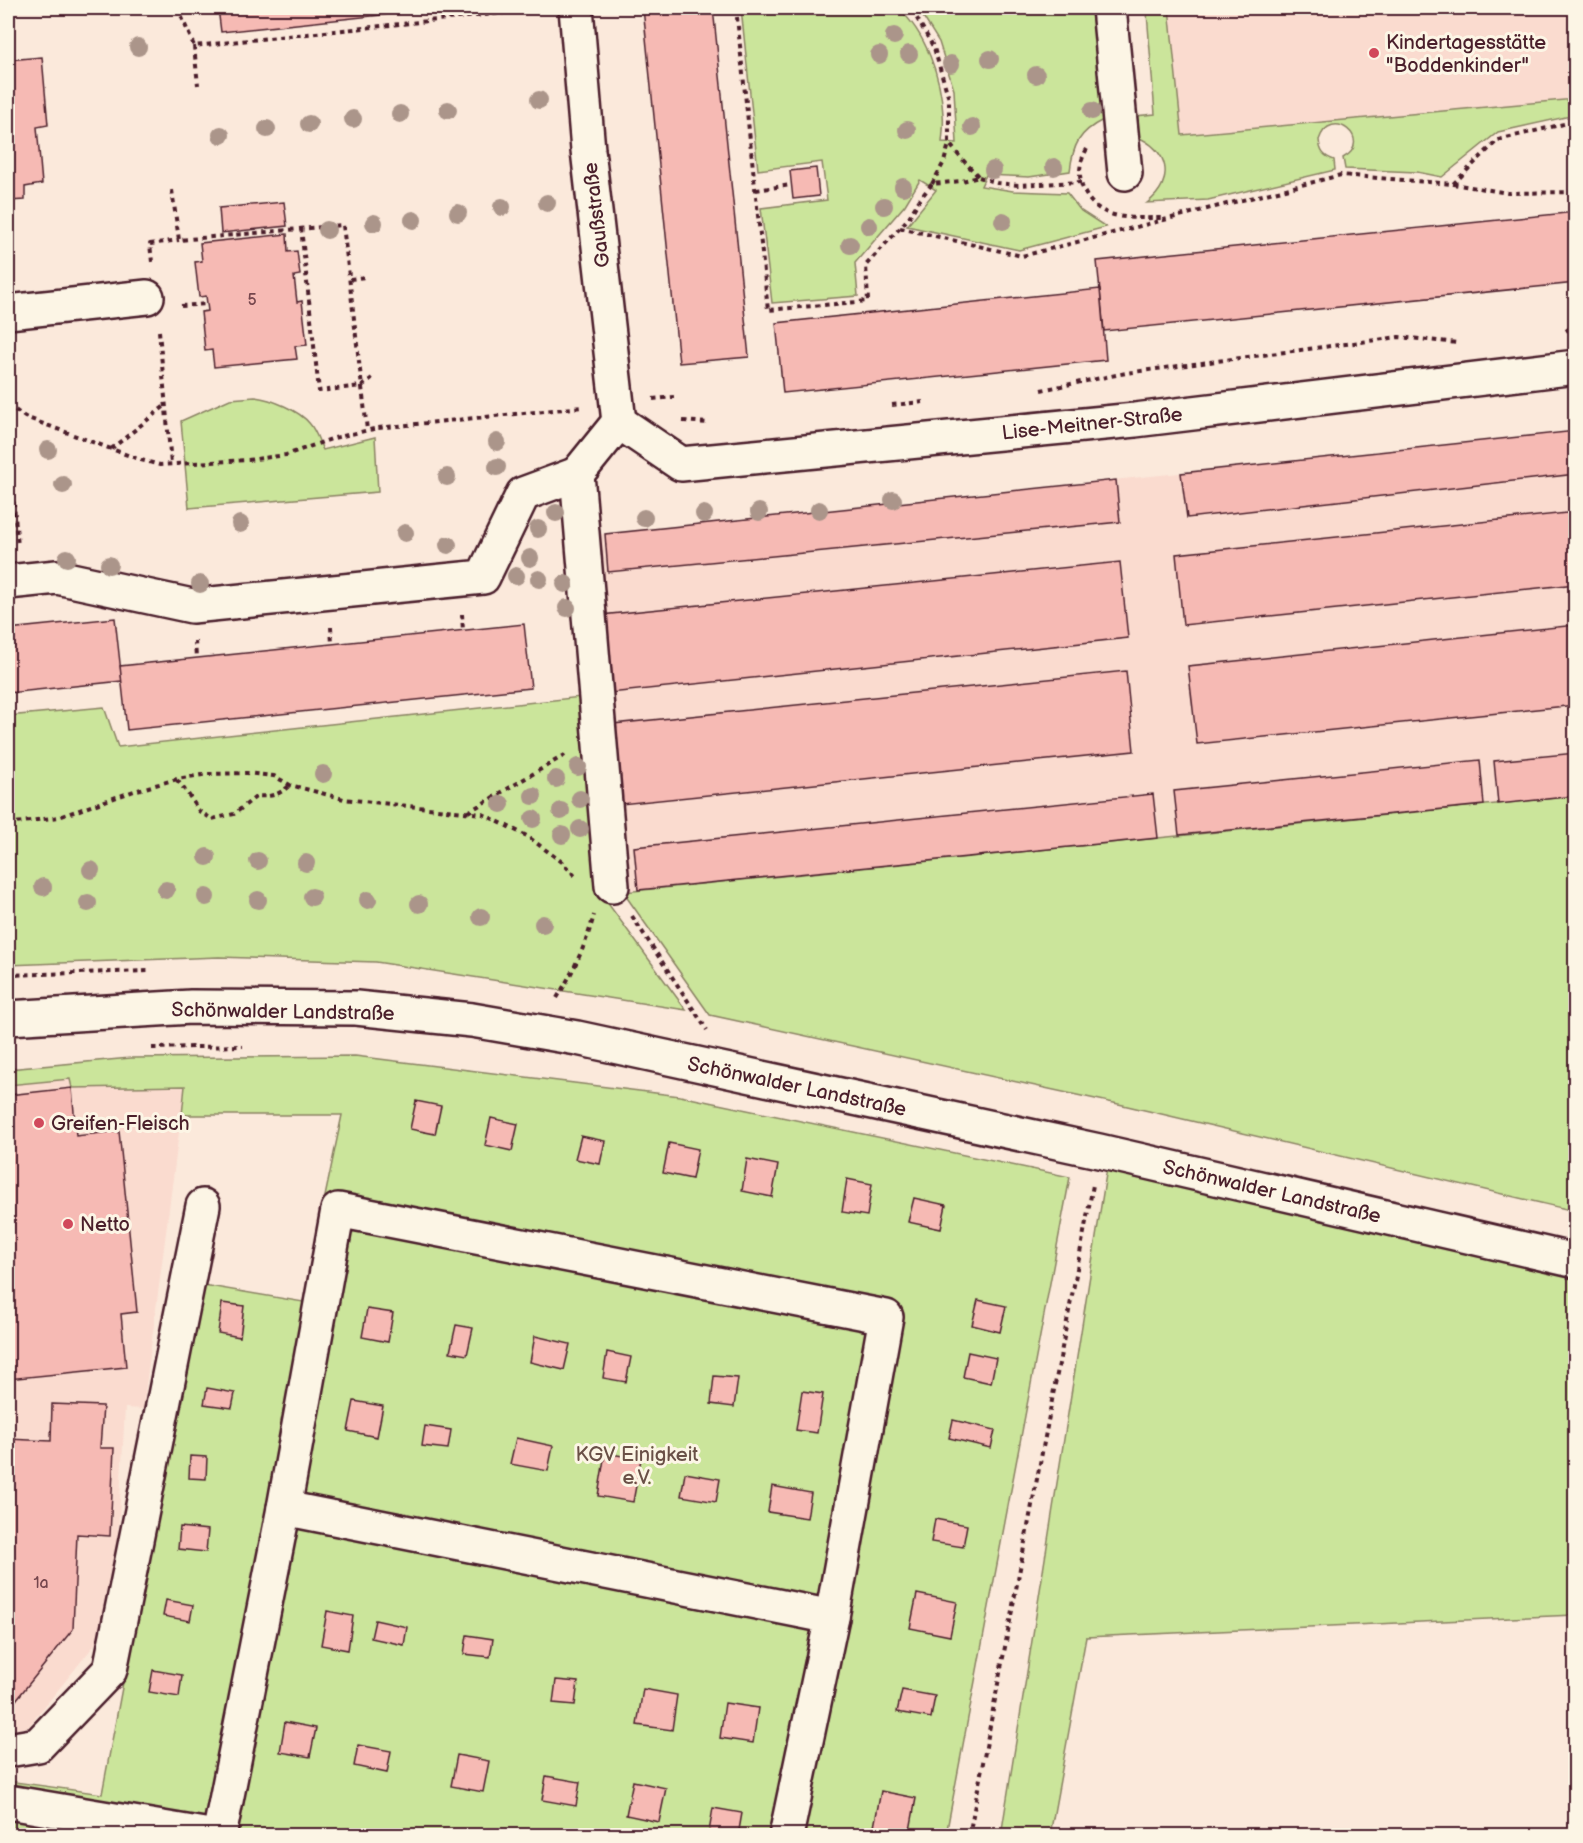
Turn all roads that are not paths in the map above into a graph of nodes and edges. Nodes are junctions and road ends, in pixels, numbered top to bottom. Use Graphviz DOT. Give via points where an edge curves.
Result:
graph roads {
  1 [pos="576,8"];
  2 [pos="1108,8"];
  3 [pos="1125,173"];
  4 [pos="147,297"];
  5 [pos="8,312"];
  6 [pos="1575,367"];
  7 [pos="618,412"];
  8 [pos="577,474"];
  9 [pos="14,581"];
  10 [pos="604,898"];
  11 [pos="8,1018"];
  12 [pos="203,1206"];
  13 [pos="1575,1260"];
  14 [pos="284,1508"];
  15 [pos="832,1617"];
  16 [pos="8,1750"];
  17 [pos="8,1802"];
  18 [pos="210,1836"];
  19 [pos="219,1836"];
  20 [pos="786,1836"];
  1 -- 7 [label="street, Gaußstraße"];
  2 -- 3 [label="street"];
  4 -- 5 [label="street"];
  6 -- 7 [label="street, Lise-Meitner-Straße" via="1135,420 681,464"];
  7 -- 8 [label="street"];
  8 -- 9 [label="street" via="523,494 483,577 192,606 57,577"];
  8 -- 10 [label="street" via="600,738"];
  11 -- 13 [label="street, Schönwalder Landstraße" via="191,1007 356,1008 472,1020 586,1040 1099,1151"];
  12 -- 16 [label="street" via="110,1670 38,1745"];
  14 -- 15 [label="street"];
  14 -- 15 [label="street" via="338,1210 886,1317"];
  14 -- 19 [label="street"];
  15 -- 20 [label="street"];
  17 -- 18 [label="street"];
}
